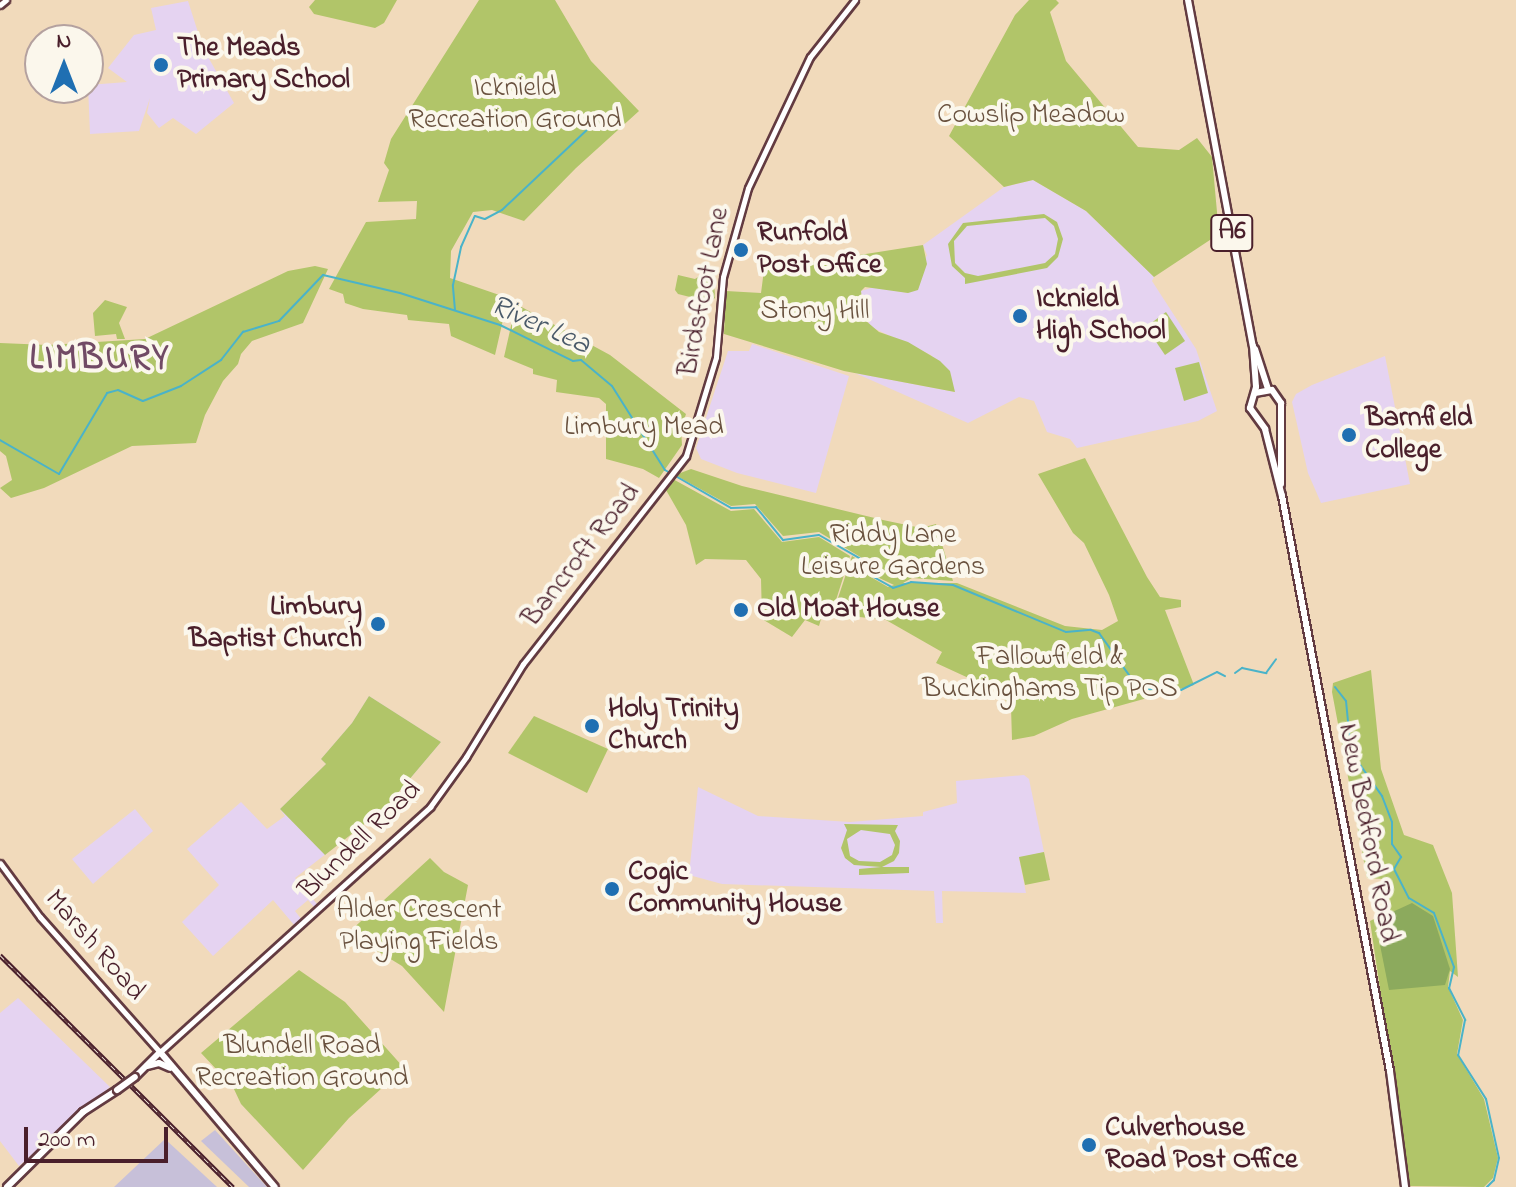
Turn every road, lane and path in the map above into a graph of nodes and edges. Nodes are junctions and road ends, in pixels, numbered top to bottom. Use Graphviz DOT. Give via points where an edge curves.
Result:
graph roads {
  1 [pos="6,0"];
  2 [pos="855,0"];
  3 [pos="1188,0"];
  4 [pos="0,5"];
  5 [pos="1253,346"];
  6 [pos="1268,389"];
  7 [pos="1255,393"];
  8 [pos="1280,410"];
  9 [pos="1257,418"];
  10 [pos="670,473"];
  11 [pos="1282,496"];
  12 [pos="523,664"];
  13 [pos="0,863"];
  14 [pos="160,1052"];
  15 [pos="146,1066"];
  16 [pos="174,1069"];
  17 [pos="1403,1184"];
  18 [pos="7,1187"];
  19 [pos="275,1187"];
  1 -- 4 [label="street"];
  2 -- 10 [label="street, Birdsfoot Lane" via="810,57 748,188 723,277 713,368 686,456"];
  3 -- 5 [label="main road, A6"];
  5 -- 6 [label="main road, A6"];
  5 -- 7 [label="main road, A6"];
  6 -- 7 [label="main road"];
  6 -- 8 [label="main road, A6" via="1279,396"];
  7 -- 9 [label="main road, A6" via="1250,408"];
  8 -- 9 [label="main road" via="1270,419"];
  8 -- 11 [label="main road, New Bedford Road / A6"];
  9 -- 11 [label="main road, New Bedford Road / A6" via="1265,429"];
  10 -- 12 [label="street, Bancroft Road"];
  11 -- 17 [label="main road, New Bedford Road / A6" via="1390,1071"];
  12 -- 14 [label="street, Blundell Road" via="430,807"];
  13 -- 14 [label="street, Marsh Road" via="40,917"];
  14 -- 15 [label="main road"];
  14 -- 16 [label="main road"];
  15 -- 16 [label="main road" via="159,1063"];
  15 -- 18 [label="main road, bridge" via="82,1113"];
  16 -- 19 [label="main road"];
}
